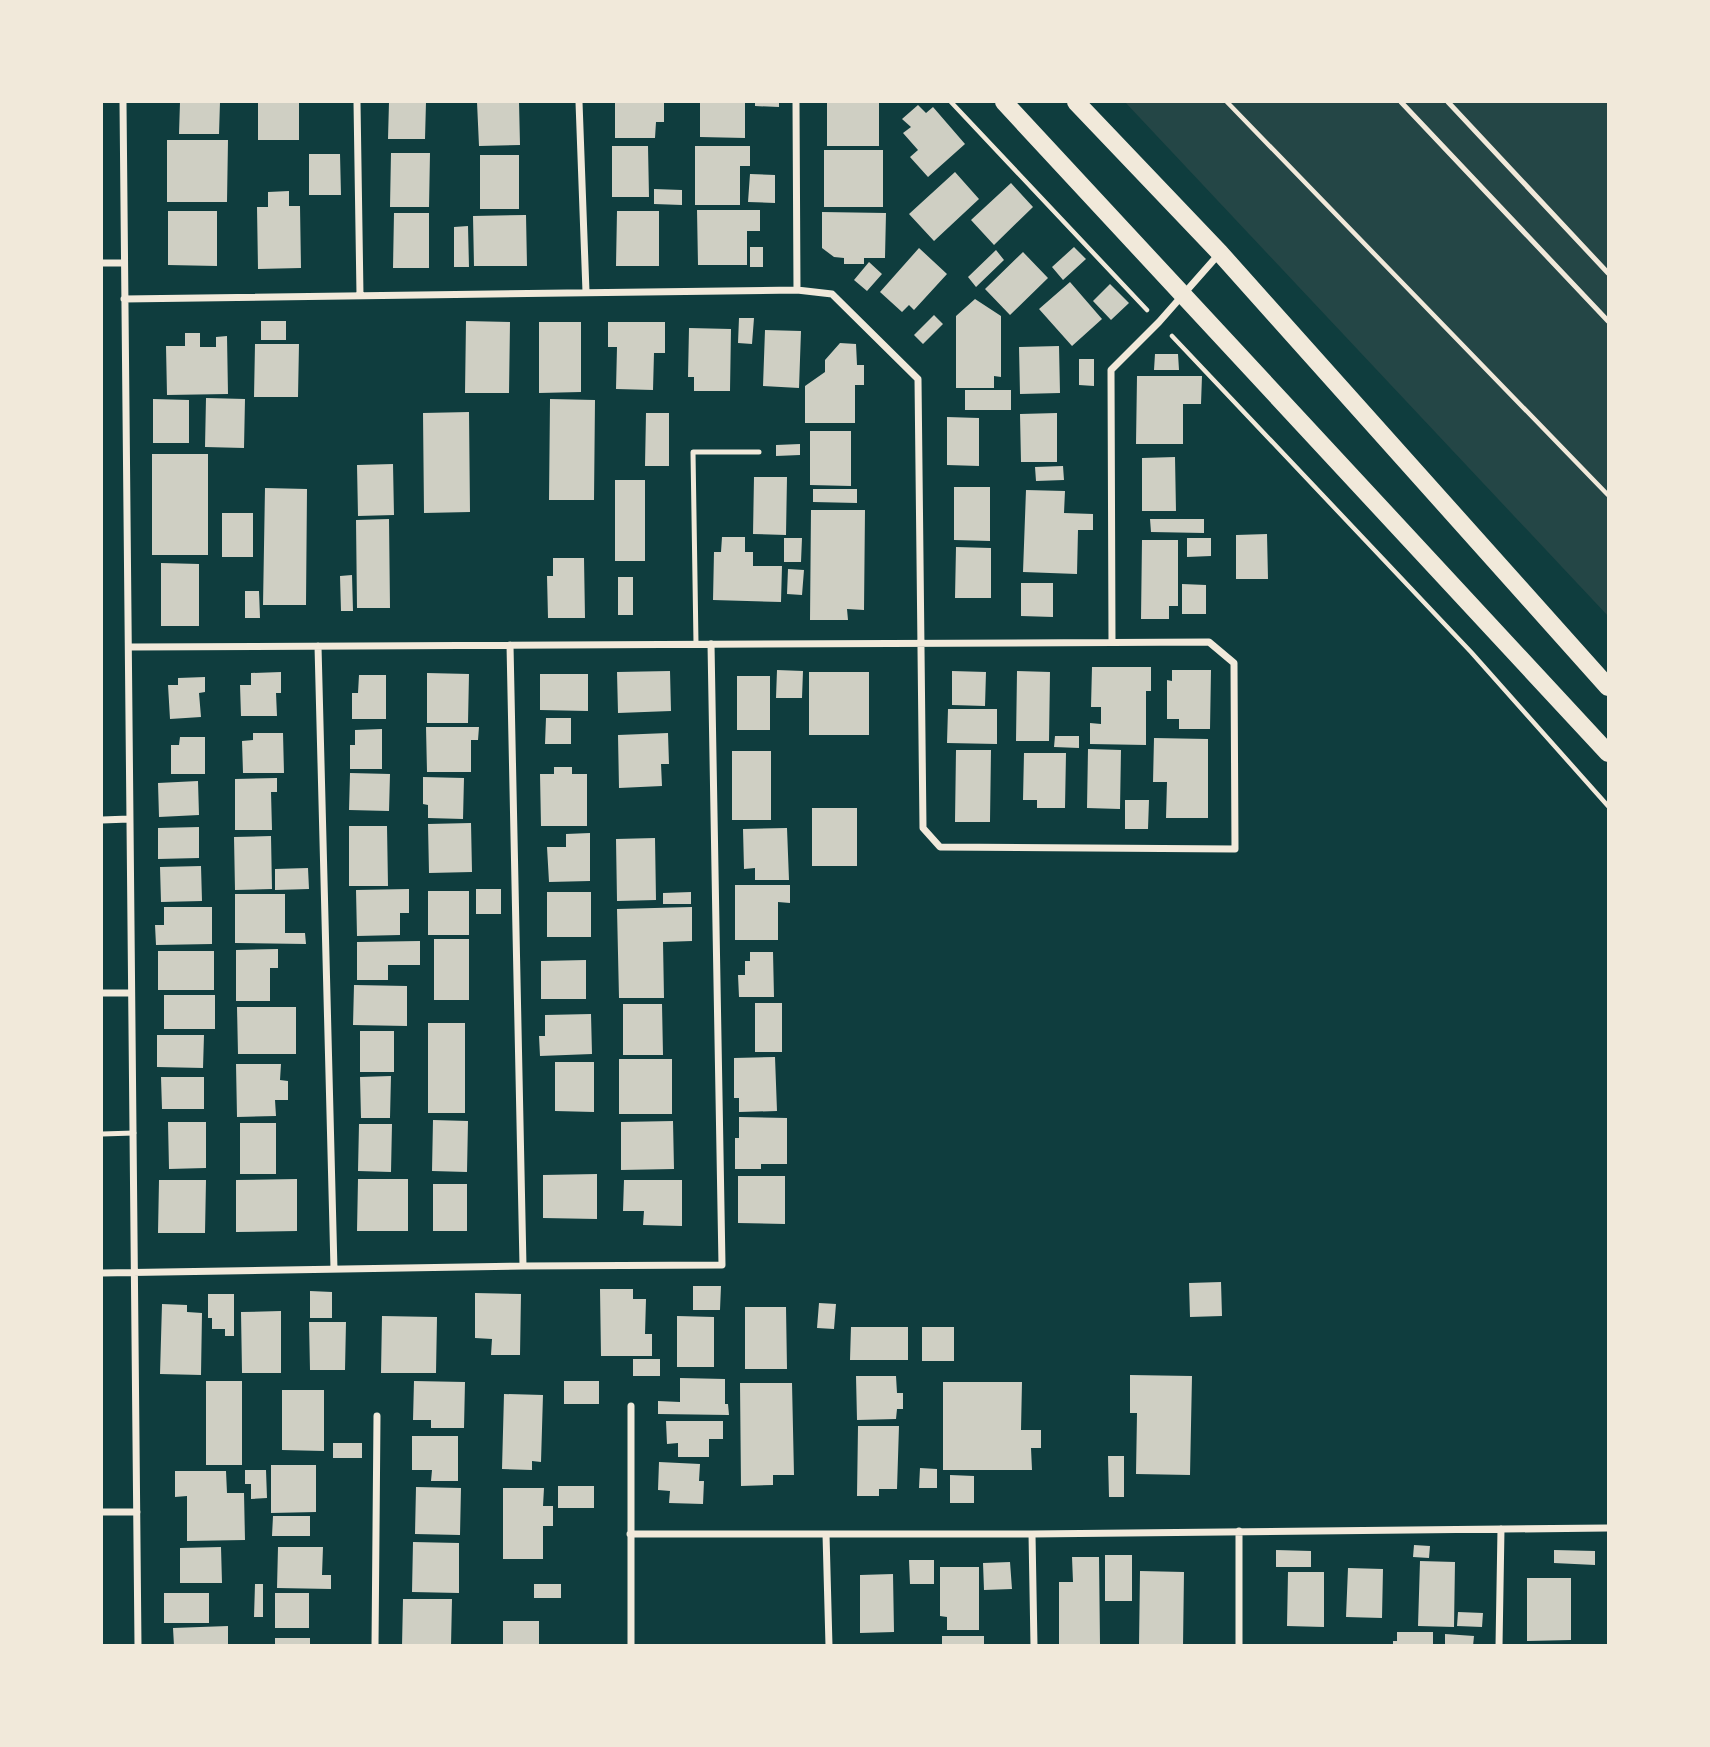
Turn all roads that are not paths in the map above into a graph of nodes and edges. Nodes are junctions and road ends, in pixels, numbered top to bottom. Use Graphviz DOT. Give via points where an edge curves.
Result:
graph roads {
  1 [pos="123,102"];
  2 [pos="358,102"];
  3 [pos="579,102"];
  4 [pos="796,102"];
  5 [pos="1003,102"];
  6 [pos="1076,102"];
  7 [pos="1401,102"];
  8 [pos="1448,102"];
  9 [pos="1220,253"];
  10 [pos="102,263"];
  11 [pos="123,263"];
  12 [pos="1608,273"];
  13 [pos="797,290"];
  14 [pos="586,292"];
  15 [pos="360,295"];
  16 [pos="1181,295"];
  17 [pos="124,299"];
  18 [pos="1608,321"];
  19 [pos="759,452"];
  20 [pos="1112,641"];
  21 [pos="696,643"];
  22 [pos="711,643"];
  23 [pos="922,643"];
  24 [pos="510,645"];
  25 [pos="318,646"];
  26 [pos="130,647"];
  27 [pos="1608,687"];
  28 [pos="1608,753"];
  29 [pos="129,819"];
  30 [pos="102,820"];
  31 [pos="102,993"];
  32 [pos="130,993"];
  33 [pos="134,1133"];
  34 [pos="102,1134"];
  35 [pos="523,1266"];
  36 [pos="334,1269"];
  37 [pos="102,1273"];
  38 [pos="134,1273"];
  39 [pos="631,1406"];
  40 [pos="377,1416"];
  41 [pos="102,1512"];
  42 [pos="137,1512"];
  43 [pos="1608,1528"];
  44 [pos="1501,1529"];
  45 [pos="1239,1531"];
  46 [pos="629,1534"];
  47 [pos="827,1534"];
  48 [pos="1032,1534"];
  49 [pos="138,1646"];
  50 [pos="375,1646"];
  51 [pos="631,1646"];
  52 [pos="829,1646"];
  53 [pos="1034,1646"];
  54 [pos="1240,1646"];
  55 [pos="1499,1646"];
  1 -- 11 [label="street"];
  2 -- 15 [label="street"];
  3 -- 14 [label="street"];
  4 -- 13 [label="street"];
  5 -- 16 [label="main road"];
  6 -- 9 [label="main road"];
  7 -- 18 [label="lane"];
  8 -- 12 [label="lane"];
  9 -- 16 [label="street"];
  9 -- 27 [label="main road"];
  10 -- 11 [label="street"];
  11 -- 17 [label="street"];
  13 -- 14 [label="street"];
  13 -- 23 [label="street" via="832,294 918,379"];
  14 -- 15 [label="street"];
  15 -- 17 [label="street"];
  16 -- 20 [label="street" via="1111,370"];
  16 -- 28 [label="main road"];
  17 -- 26 [label="street"];
  19 -- 21 [label="lane" via="693,452"];
  20 -- 23 [label="street"];
  20 -- 23 [label="street" via="1209,642 1234,663 1235,849 940,847 923,828"];
  21 -- 22 [label="street"];
  21 -- 24 [label="street"];
  22 -- 23 [label="street"];
  22 -- 35 [label="street" via="722,1265"];
  24 -- 25 [label="street"];
  24 -- 35 [label="street"];
  25 -- 26 [label="street"];
  25 -- 36 [label="street"];
  26 -- 29 [label="street"];
  29 -- 30 [label="street"];
  29 -- 32 [label="street"];
  31 -- 32 [label="street"];
  32 -- 33 [label="street"];
  33 -- 34 [label="lane"];
  33 -- 38 [label="street"];
  35 -- 36 [label="street"];
  36 -- 38 [label="street"];
  37 -- 38 [label="street"];
  38 -- 42 [label="street"];
  39 -- 46 [label="street"];
  40 -- 50 [label="street"];
  41 -- 42 [label="street"];
  42 -- 49 [label="street"];
  43 -- 44 [label="street"];
  44 -- 45 [label="street"];
  44 -- 55 [label="street"];
  45 -- 48 [label="street"];
  45 -- 54 [label="street"];
  46 -- 47 [label="street"];
  46 -- 51 [label="street"];
  47 -- 48 [label="street"];
  47 -- 52 [label="street"];
  48 -- 53 [label="street"];
}
